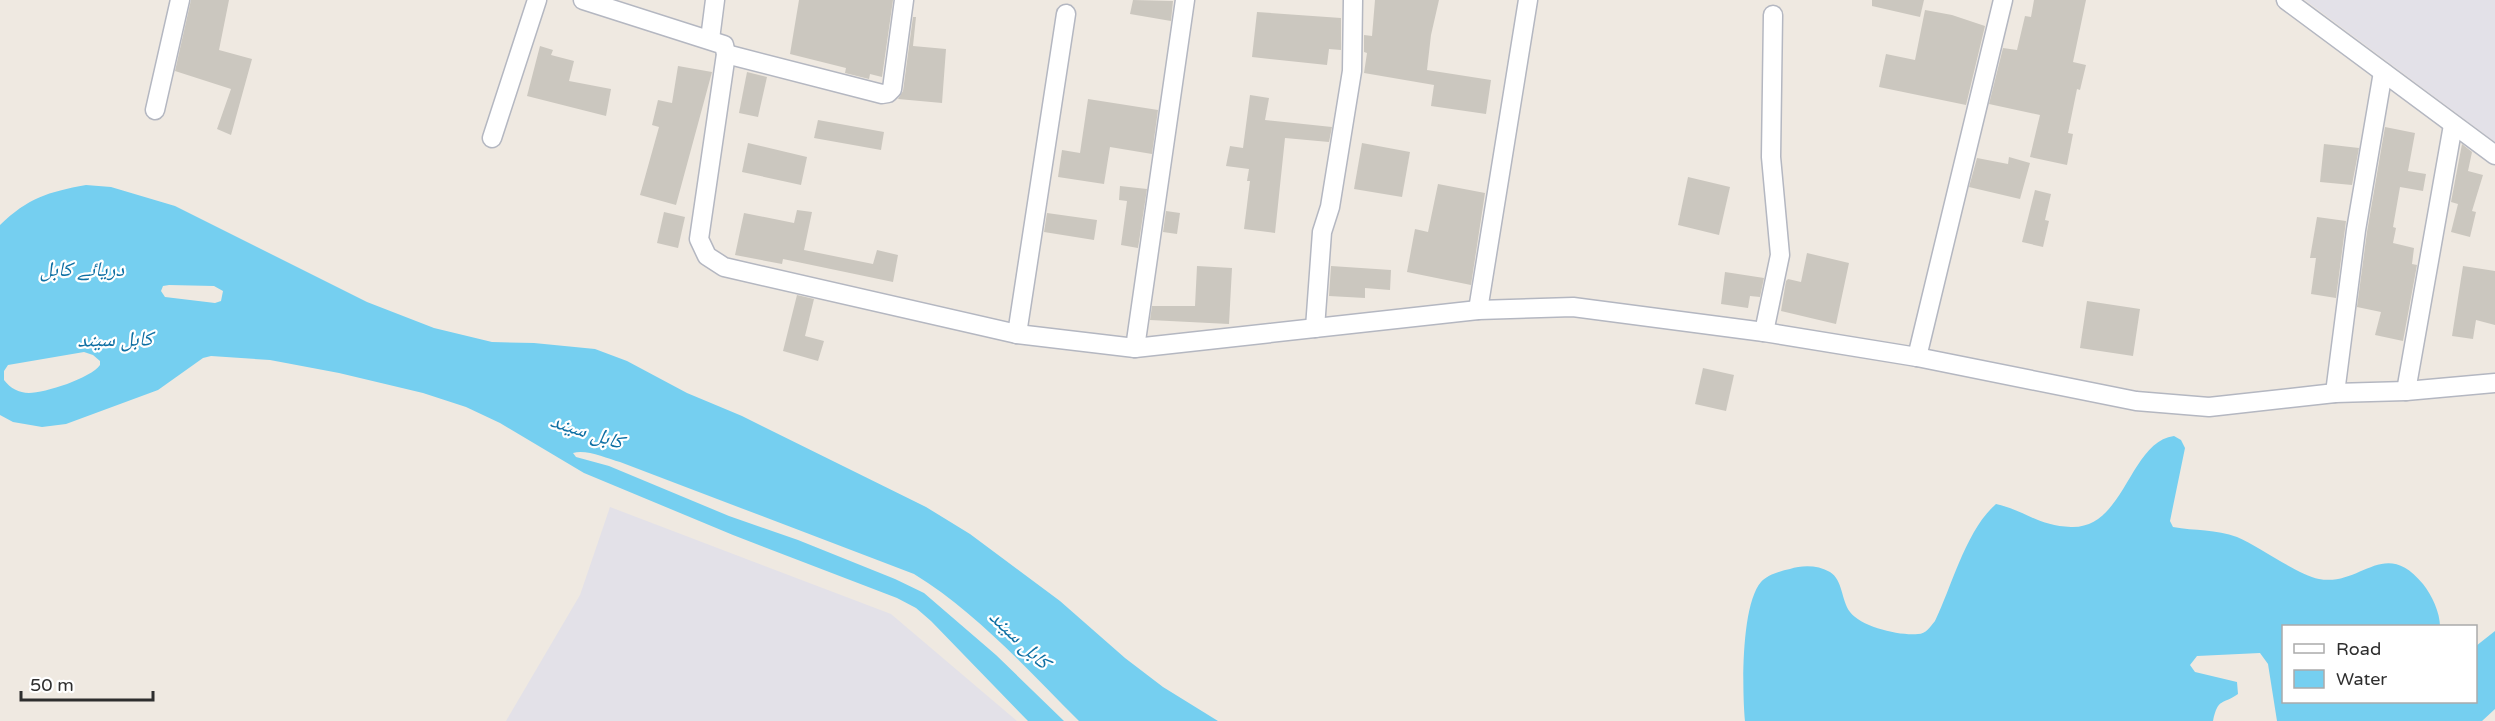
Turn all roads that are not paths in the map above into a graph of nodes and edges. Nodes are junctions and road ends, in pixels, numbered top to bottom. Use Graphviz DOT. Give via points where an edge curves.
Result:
graph roads {
  1 [pos="180,0"];
  2 [pos="537,0"];
  3 [pos="583,0"];
  4 [pos="715,0"];
  5 [pos="904,0"];
  6 [pos="1185,0"];
  7 [pos="1353,0"];
  8 [pos="1528,0"];
  9 [pos="2003,0"];
  10 [pos="2286,0"];
  11 [pos="1066,14"];
  12 [pos="1773,15"];
  13 [pos="710,39"];
  14 [pos="726,54"];
  15 [pos="2383,72"];
  16 [pos="155,110"];
  17 [pos="2453,124"];
  18 [pos="492,138"];
  19 [pos="2495,155"];
  20 [pos="1478,310"];
  21 [pos="1315,328"];
  22 [pos="1764,332"];
  23 [pos="1017,334"];
  24 [pos="1135,348"];
  25 [pos="1917,357"];
  26 [pos="2495,382"];
  27 [pos="2406,391"];
  28 [pos="2335,393"];
  1 -- 16 [label="street"];
  2 -- 18 [label="street"];
  3 -- 13 [label="street"];
  4 -- 13 [label="street"];
  5 -- 14 [label="street" via="892,89 888,93"];
  6 -- 24 [label="street"];
  7 -- 21 [label="street" via="1352,71 1330,207 1322,232"];
  8 -- 20 [label="street"];
  9 -- 25 [label="street"];
  10 -- 15 [label="street"];
  11 -- 23 [label="street"];
  12 -- 22 [label="street" via="1771,157 1780,255"];
  13 -- 14 [label="street" via="724,45"];
  14 -- 23 [label="street" via="699,239 707,256 724,267"];
  15 -- 17 [label="street"];
  15 -- 28 [label="street" via="2356,230"];
  17 -- 19 [label="street"];
  17 -- 27 [label="street"];
  20 -- 21 [label="street"];
  20 -- 22 [label="street" via="1573,307"];
  21 -- 24 [label="street"];
  22 -- 25 [label="street"];
  23 -- 24 [label="street"];
  25 -- 28 [label="street" via="2136,401 2209,407"];
  26 -- 27 [label="street"];
  27 -- 28 [label="street"];
}
